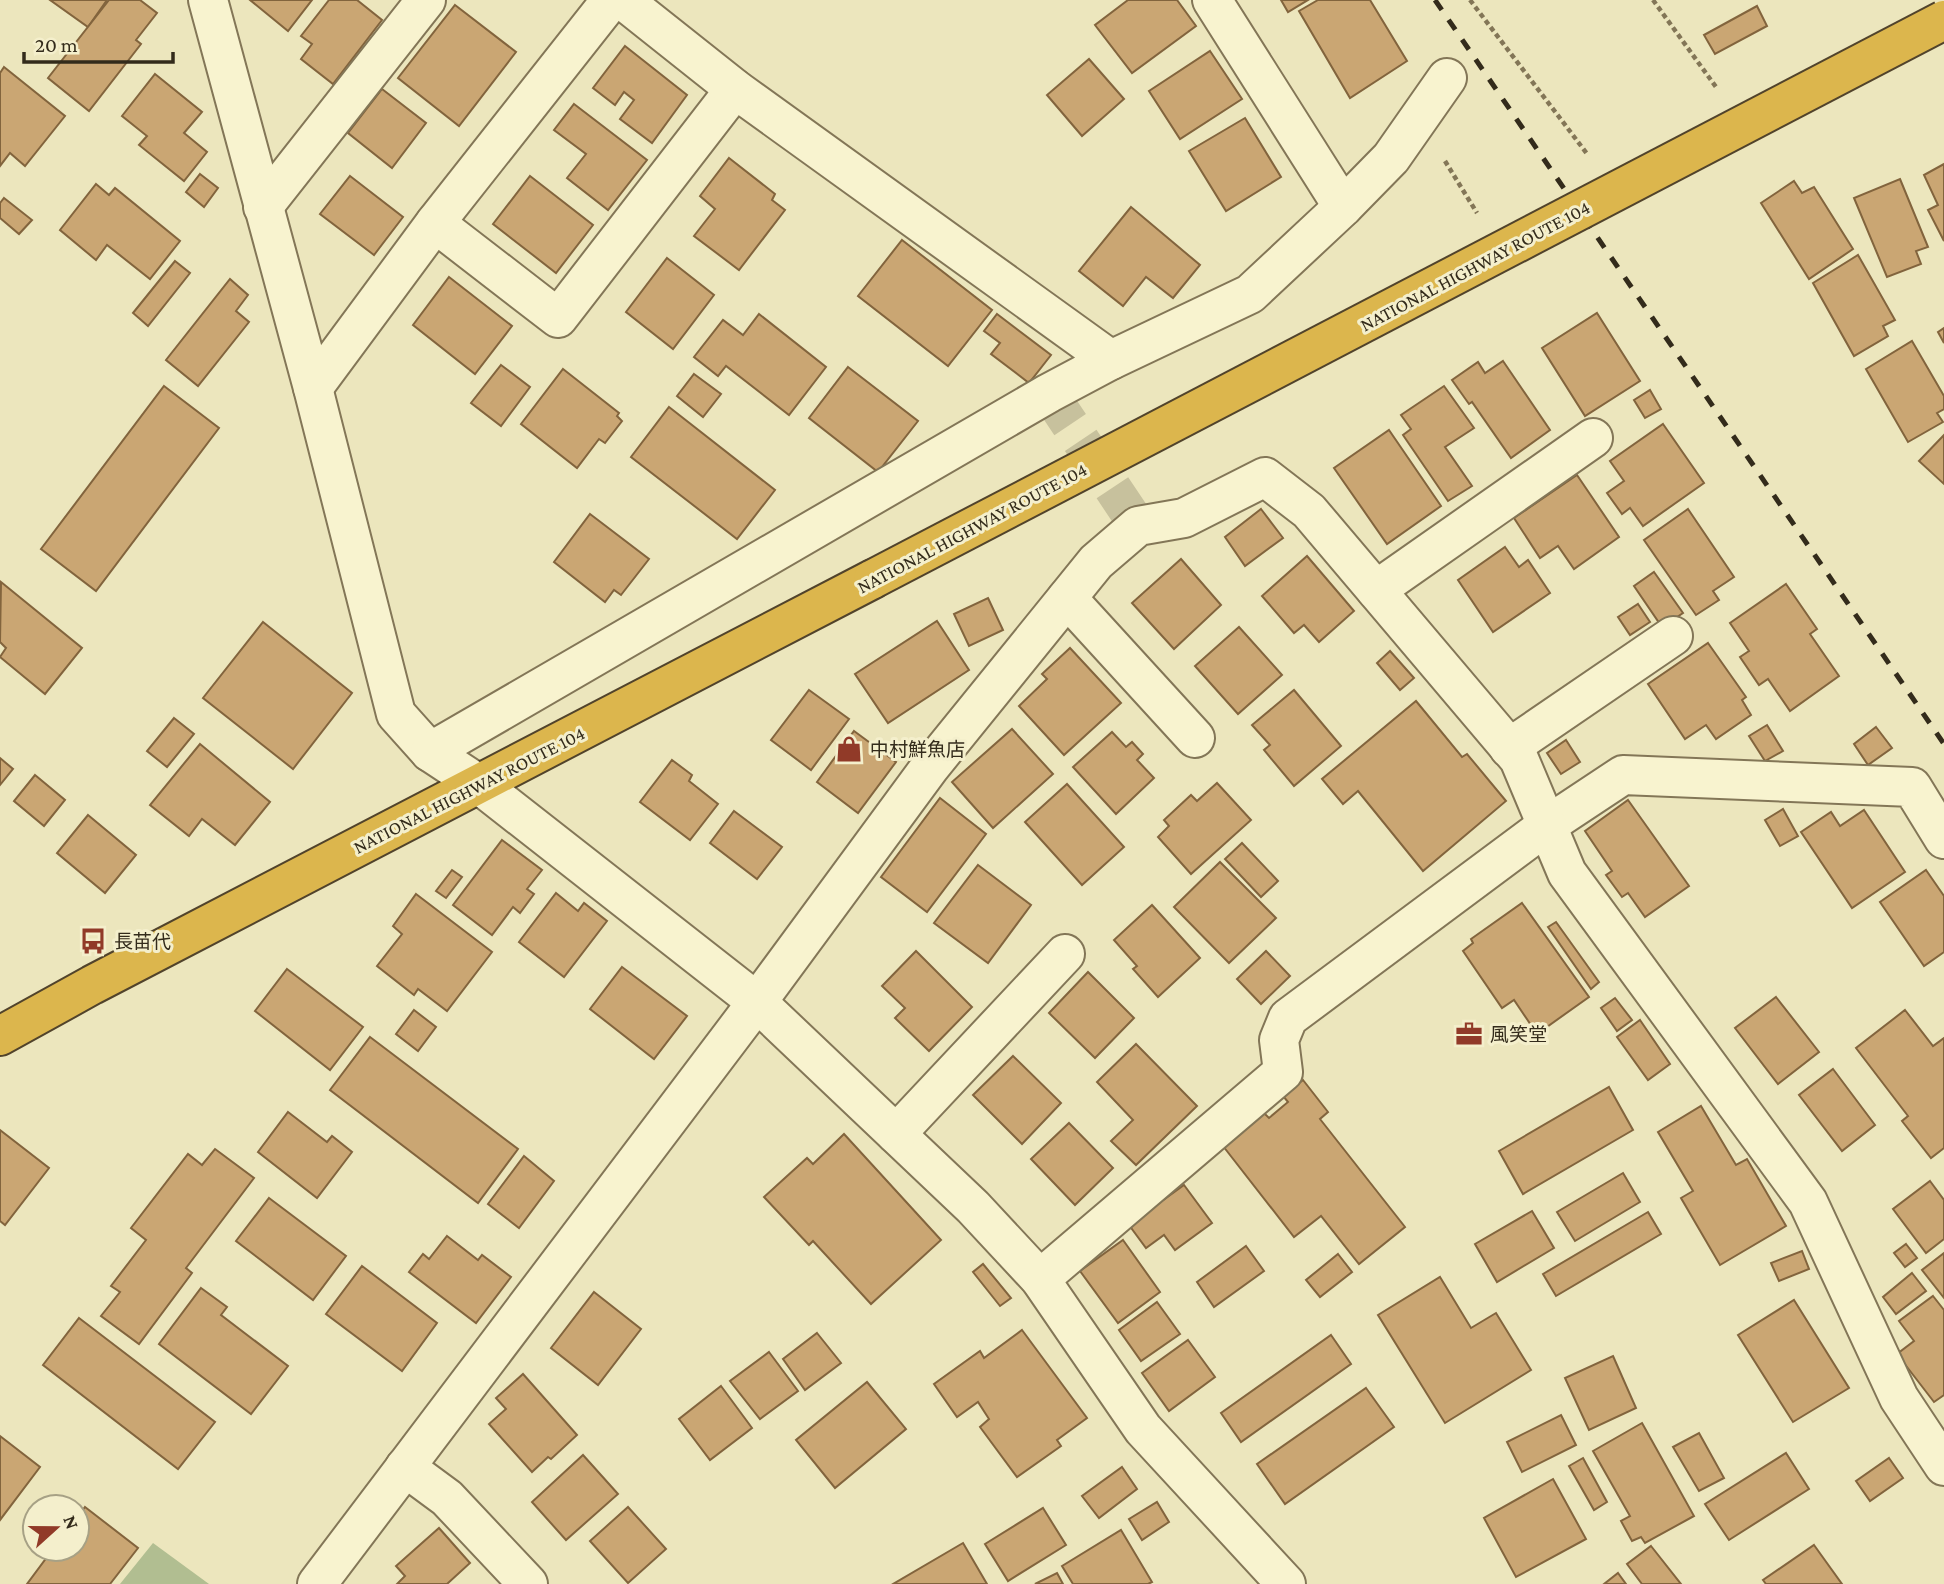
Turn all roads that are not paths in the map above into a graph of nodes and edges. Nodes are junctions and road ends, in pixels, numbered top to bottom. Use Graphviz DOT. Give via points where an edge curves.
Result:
graph roads {
  1 [pos="208,0"];
  2 [pos="426,0"];
  3 [pos="611,0"];
  4 [pos="623,0"];
  5 [pos="1212,0"];
  6 [pos="1944,20"];
  7 [pos="1447,78"];
  8 [pos="735,89"];
  9 [pos="263,207"];
  10 [pos="1343,207"];
  11 [pos="435,223"];
  12 [pos="1111,360"];
  13 [pos="313,388"];
  14 [pos="1593,438"];
  15 [pos="1376,590"];
  16 [pos="1067,598"];
  17 [pos="1673,636"];
  18 [pos="1195,738"];
  19 [pos="1509,748"];
  20 [pos="430,752"];
  21 [pos="480,785"];
  22 [pos="1546,826"];
  23 [pos="1944,839"];
  24 [pos="1065,954"];
  25 [pos="757,1003"];
  26 [pos="0,1036"];
  27 [pos="896,1134"];
  28 [pos="1040,1279"];
  29 [pos="1939,1450"];
  30 [pos="405,1467"];
  31 [pos="317,1584"];
  32 [pos="528,1584"];
  33 [pos="1286,1584"];
  1 -- 9 [label="street"];
  2 -- 9 [label="street"];
  3 -- 11 [label="street"];
  4 -- 8 [label="street"];
  5 -- 10 [label="street"];
  6 -- 21 [label="highway, NATIONAL HIGHWAY ROUTE 104, bridge"];
  7 -- 10 [label="street" via="1391,158"];
  8 -- 11 [label="street" via="558,318"];
  8 -- 12 [label="street"];
  9 -- 13 [label="street"];
  10 -- 12 [label="street" via="1250,294"];
  11 -- 13 [label="street"];
  12 -- 20 [label="street"];
  13 -- 20 [label="street" via="396,714"];
  14 -- 15 [label="street"];
  15 -- 16 [label="street" via="1309,511 1265,477 1184,518 1139,526 1096,562"];
  15 -- 19 [label="street"];
  16 -- 18 [label="street"];
  16 -- 25 [label="street" via="930,767"];
  17 -- 19 [label="street"];
  19 -- 22 [label="street" via="1519,759"];
  20 -- 21 [label="street"];
  21 -- 25 [label="street"];
  21 -- 26 [label="highway, NATIONAL HIGHWAY ROUTE 104"];
  22 -- 23 [label="street" via="1623,775 1912,787"];
  22 -- 28 [label="street" via="1288,1018 1279,1040 1283,1073"];
  22 -- 29 [label="street" via="1567,873 1808,1202 1899,1398"];
  24 -- 27 [label="street"];
  25 -- 27 [label="street"];
  25 -- 30 [label="street"];
  27 -- 28 [label="street"];
  28 -- 33 [label="street" via="1143,1429"];
  30 -- 31 [label="street"];
  30 -- 32 [label="street" via="447,1498"];
}
